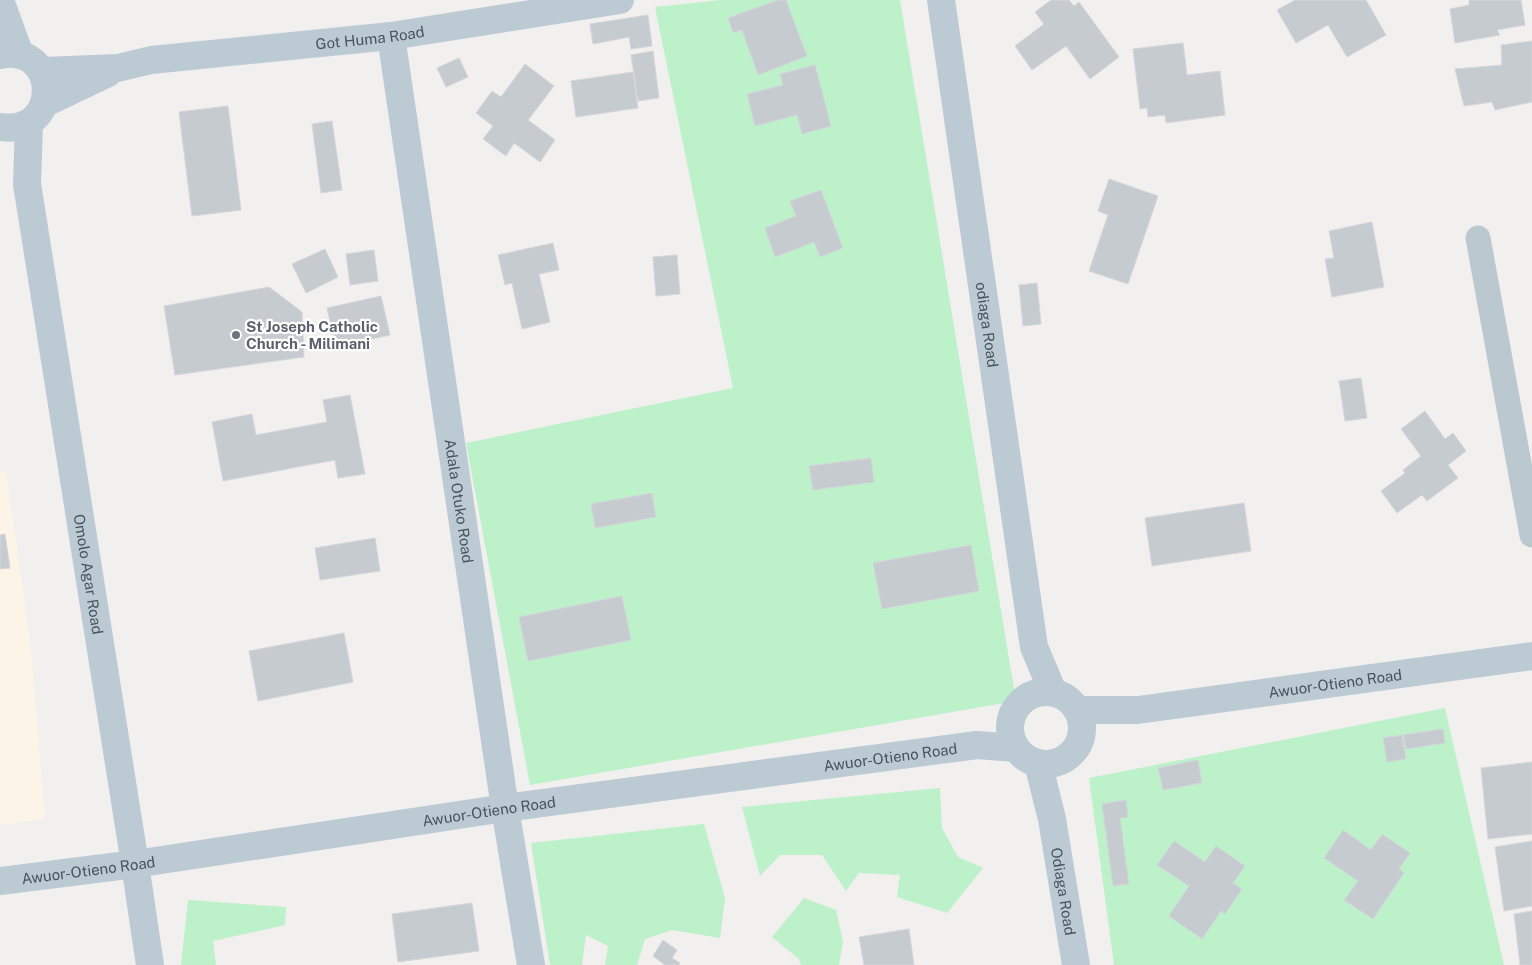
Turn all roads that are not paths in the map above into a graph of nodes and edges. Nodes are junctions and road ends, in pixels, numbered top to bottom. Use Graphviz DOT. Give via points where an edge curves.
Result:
graph roads {
  1 [pos="0,0"];
  2 [pos="620,0"];
  3 [pos="941,0"];
  4 [pos="391,36"];
  5 [pos="10,55"];
  6 [pos="118,68"];
  7 [pos="42,72"];
  8 [pos="37,113"];
  9 [pos="0,128"];
  10 [pos="27,184"];
  11 [pos="1478,238"];
  12 [pos="1532,534"];
  13 [pos="1532,656"];
  14 [pos="1041,694"];
  15 [pos="1080,720"];
  16 [pos="1011,721"];
  17 [pos="977,745"];
  18 [pos="1038,757"];
  19 [pos="505,808"];
  20 [pos="135,864"];
  21 [pos="0,881"];
  22 [pos="150,965"];
  23 [pos="531,965"];
  24 [pos="1076,965"];
  1 -- 5 [label="main road"];
  2 -- 4 [label="main road, Got Huma Road"];
  3 -- 14 [label="main road, odiaga Road"];
  4 -- 6 [label="main road, Got Huma Road" via="151,60"];
  4 -- 19 [label="main road, Adala Otuko Road"];
  5 -- 7 [label="main road" via="28,58"];
  6 -- 7 [label="main road, Got Huma Road"];
  6 -- 8 [label="main road, Got Huma Road"];
  7 -- 8 [label="main road, Omolo Agar Road" via="47,92"];
  8 -- 9 [label="main road, Got Huma Road" via="10,128"];
  8 -- 10 [label="main road, Omolo Agar Road"];
  9 -- 10 [label="main road, Omolo Agar Road"];
  10 -- 20 [label="main road, Omolo Agar Road"];
  11 -- 12 [label="street"];
  13 -- 15 [label="main road, Awuor-Otieno Road"];
  14 -- 15 [label="main road" via="1071,701"];
  14 -- 16 [label="main road, Awuor-Otieno Road" via="1021,702"];
  15 -- 18 [label="main road" via="1079,743 1071,754"];
  16 -- 17 [label="main road, Awuor-Otieno Road"];
  16 -- 18 [label="main road" via="1011,735"];
  17 -- 18 [label="main road, Awuor-Otieno Road"];
  17 -- 19 [label="main road, Awuor-Otieno Road"];
  18 -- 24 [label="main road, Odiaga Road" via="1052,819"];
  19 -- 20 [label="main road, Awuor-Otieno Road"];
  19 -- 23 [label="main road, Adala Otuko Road"];
  20 -- 21 [label="main road, Awuor-Otieno Road"];
  20 -- 22 [label="main road, Omolo Agar Road"];
}
